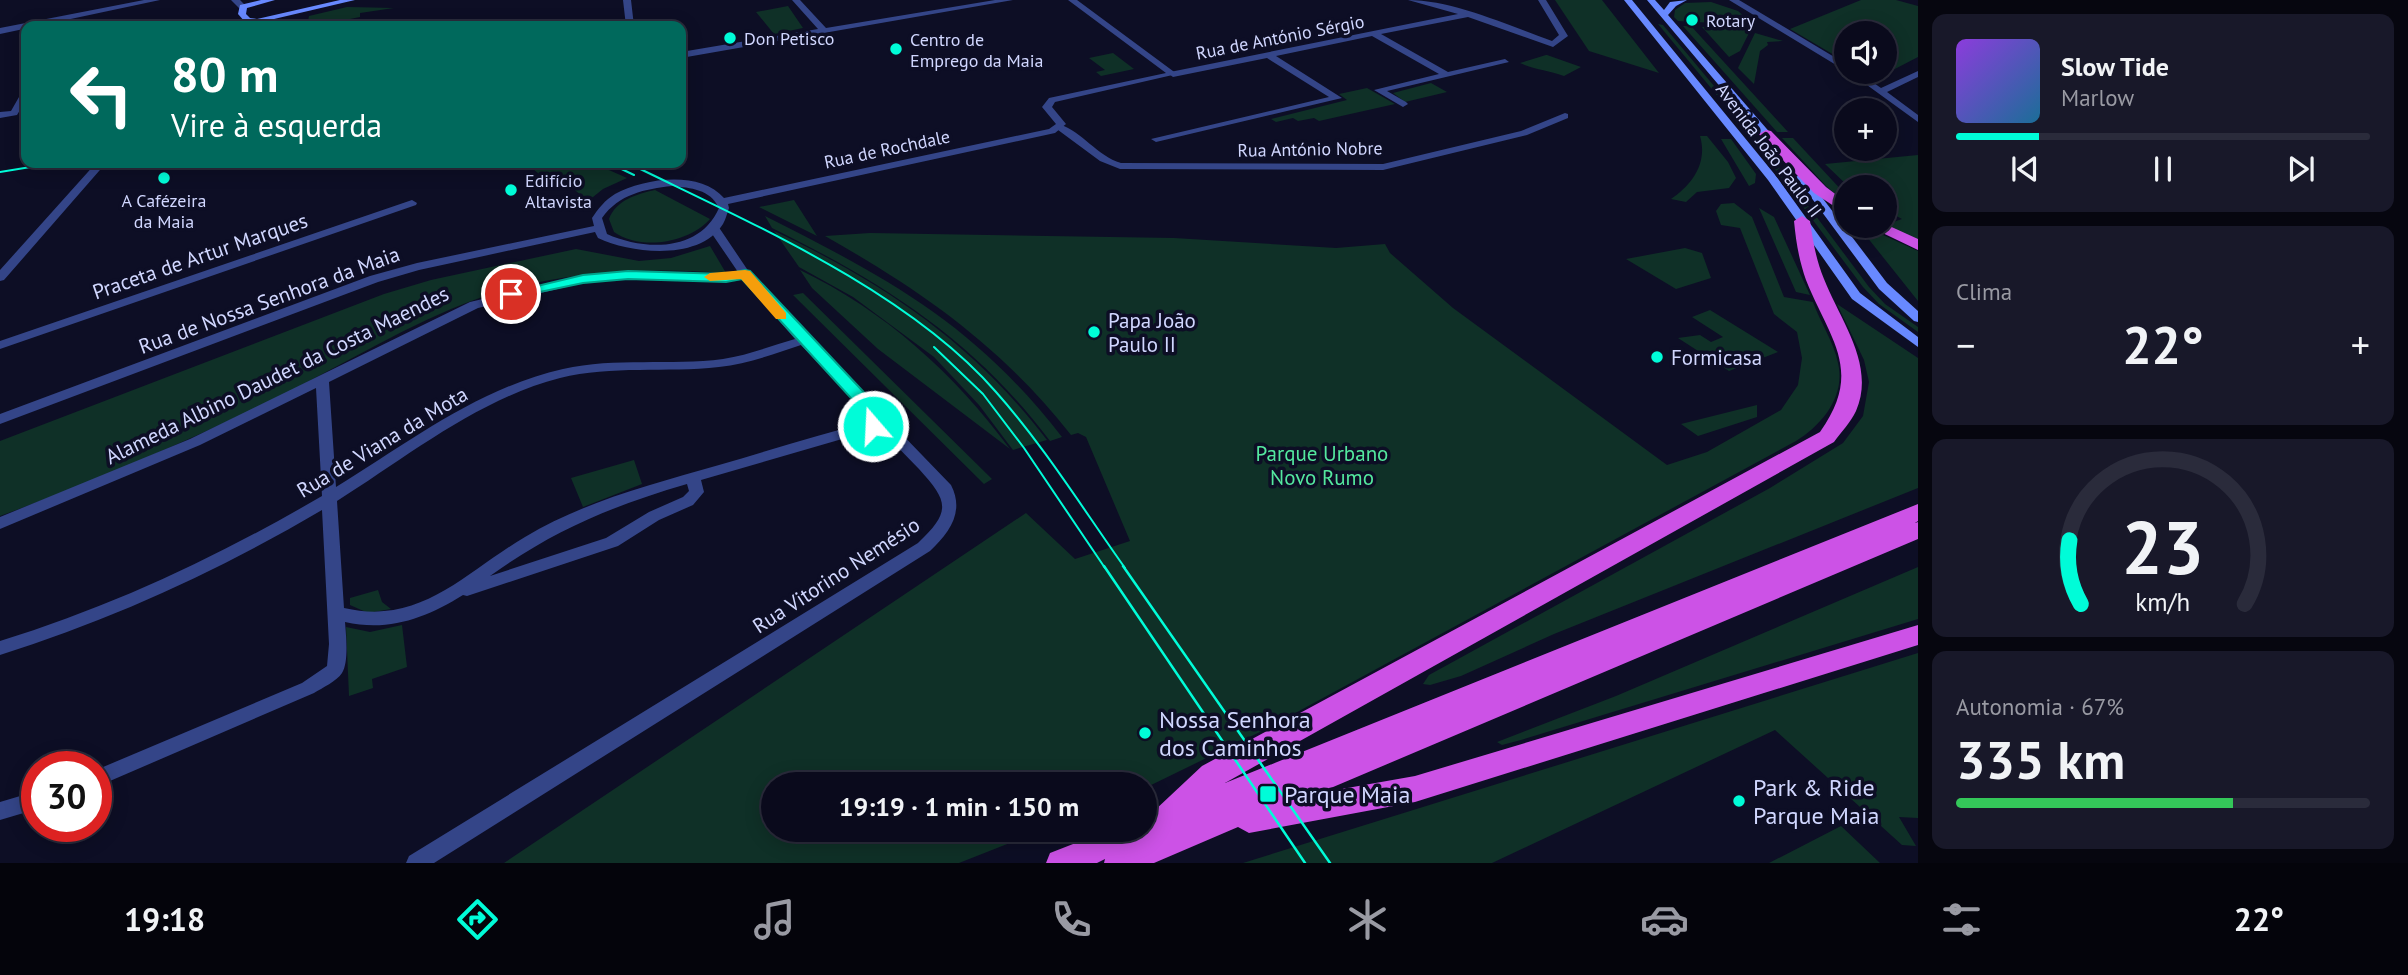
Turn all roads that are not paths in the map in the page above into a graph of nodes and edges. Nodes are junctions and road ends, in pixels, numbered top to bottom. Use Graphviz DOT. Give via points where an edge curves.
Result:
graph roads {
  1 [pos="156,0"];
  2 [pos="235,0"];
  3 [pos="271,0"];
  4 [pos="627,0"];
  5 [pos="796,0"];
  6 [pos="1009,0"];
  7 [pos="1072,0"];
  8 [pos="1412,0"];
  9 [pos="1452,0"];
  10 [pos="1542,0"];
  11 [pos="1628,0"];
  12 [pos="1651,0"];
  13 [pos="1683,0"];
  14 [pos="1733,0"];
  15 [pos="347,1"];
  16 [pos="243,7"];
  17 [pos="1465,15"];
  18 [pos="1664,15"];
  19 [pos="50,21"];
  20 [pos="246,21"];
  21 [pos="261,21"];
  22 [pos="629,21"];
  23 [pos="21,27"];
  24 [pos="0,31"];
  25 [pos="824,32"];
  26 [pos="1374,34"];
  27 [pos="686,54"];
  28 [pos="1269,55"];
  29 [pos="1834,61"];
  30 [pos="1505,62"];
  31 [pos="1173,74"];
  32 [pos="1918,74"];
  33 [pos="1447,75"];
  34 [pos="1870,84"];
  35 [pos="1882,92"];
  36 [pos="21,101"];
  37 [pos="1403,104"];
  38 [pos="0,115"];
  39 [pos="1565,116"];
  40 [pos="1918,119"];
  41 [pos="1059,127"];
  42 [pos="1766,134"];
  43 [pos="1156,139"];
  44 [pos="98,168"];
  45 [pos="1834,200"];
  46 [pos="722,202"];
  47 [pos="412,203"];
  48 [pos="1802,221"];
  49 [pos="598,228"];
  50 [pos="714,228"];
  51 [pos="1897,236"];
  52 [pos="1918,245"];
  53 [pos="745,274"];
  54 [pos="0,277"];
  55 [pos="1918,318"];
  56 [pos="804,340"];
  57 [pos="1918,343"];
  58 [pos="0,345"];
  59 [pos="322,380"];
  60 [pos="0,419"];
  61 [pos="883,423"];
  62 [pos="693,478"];
  63 [pos="328,500"];
  64 [pos="1918,512"];
  65 [pos="0,523"];
  66 [pos="1918,530"];
  67 [pos="456,594"];
  68 [pos="335,612"];
  69 [pos="1918,635"];
  70 [pos="0,648"];
  71 [pos="112,772"];
  72 [pos="21,805"];
  73 [pos="0,811"];
  74 [pos="1157,822"];
  75 [pos="1157,825"];
  76 [pos="1211,825"];
  77 [pos="1114,842"];
  78 [pos="416,863"];
  79 [pos="1061,863"];
  80 [pos="1119,863"];
  1 -- 19 [label="street"];
  2 -- 16 [label="street"];
  3 -- 16 [label="main road"];
  4 -- 22 [label="street"];
  5 -- 25 [label="street"];
  6 -- 25 [label="street"];
  7 -- 31 [label="street"];
  8 -- 17 [label="street"];
  9 -- 17 [label="street"];
  10 -- 17 [label="street" via="1564,36 1553,44"];
  11 -- 48 [label="main road, Avenida João Paulo II"];
  12 -- 18 [label="main road, Avenida João Paulo II"];
  13 -- 18 [label="main road"];
  14 -- 29 [label="street"];
  15 -- 21 [label="main road"];
  16 -- 20 [label="main road"];
  17 -- 26 [label="street, Rua de António Sérgio"];
  18 -- 42 [label="main road, Avenida João Paulo II"];
  23 -- 24 [label="street"];
  25 -- 27 [label="street"];
  26 -- 28 [label="street, Rua de António Sérgio"];
  26 -- 33 [label="street"];
  28 -- 31 [label="street, Rua de António Sérgio"];
  28 -- 43 [label="street" via="1337,98"];
  30 -- 33 [label="street"];
  31 -- 41 [label="street, Rua de António Sérgio" via="1048,103"];
  32 -- 35 [label="street"];
  33 -- 37 [label="street" via="1379,90"];
  34 -- 35 [label="street"];
  35 -- 40 [label="street"];
  36 -- 38 [label="street" via="14,113"];
  39 -- 41 [label="street, Rua António Nobre" via="1524,133 1404,164 1353,169 1120,166 1105,161"];
  41 -- 46 [label="street, Rua de Rochdale"];
  42 -- 45 [label="highway"];
  42 -- 55 [label="main road, Avenida João Paulo II" via="1883,286"];
  44 -- 54 [label="street"];
  46 -- 49 [label="street" via="714,193 689,184 639,188 602,209"];
  46 -- 50 [label="street" via="724,211"];
  47 -- 58 [label="street, Praceta de Artur Marques"];
  48 -- 57 [label="main road, Avenida João Paulo II" via="1856,296"];
  48 -- 74 [label="highway" via="1811,272 1853,366 1854,388 1842,422 1827,437 1212,775"];
  49 -- 50 [label="street" via="602,236 621,245 652,249 684,243"];
  49 -- 60 [label="street, Rua de Nossa Senhora da Maia" via="374,279"];
  50 -- 53 [label="street, Rua Vitorino Nemésio"];
  51 -- 52 [label="highway"];
  53 -- 56 [label="street, Rua Vitorino Nemésio"];
  53 -- 59 [label="street, Alameda Albino Daudet da Costa Maendes" via="726,278 628,275 529,289 449,315"];
  56 -- 61 [label="street, Rua Vitorino Nemésio"];
  56 -- 63 [label="street, Rua de Viana da Mota" via="725,362 608,367 570,371 538,381 463,416"];
  59 -- 63 [label="street"];
  59 -- 65 [label="street, Alameda Albino Daudet da Costa Maendes" via="151,461"];
  61 -- 62 [label="street"];
  61 -- 78 [label="street, Rua Vitorino Nemésio" via="946,489 951,503 943,530 864,585"];
  62 -- 67 [label="street" via="600,507 532,539"];
  62 -- 67 [label="street" via="697,492 688,501 612,542"];
  63 -- 68 [label="street"];
  63 -- 70 [label="street, Rua de Viana da Mota" via="232,553 124,604"];
  64 -- 75 [label="highway"];
  66 -- 76 [label="highway"];
  67 -- 68 [label="street" via="387,620 370,621"];
  68 -- 71 [label="street" via="335,670 308,688"];
  69 -- 76 [label="highway" via="1415,789"];
  72 -- 73 [label="street"];
  76 -- 80 [label="highway"];
  77 -- 79 [label="highway"];
}
